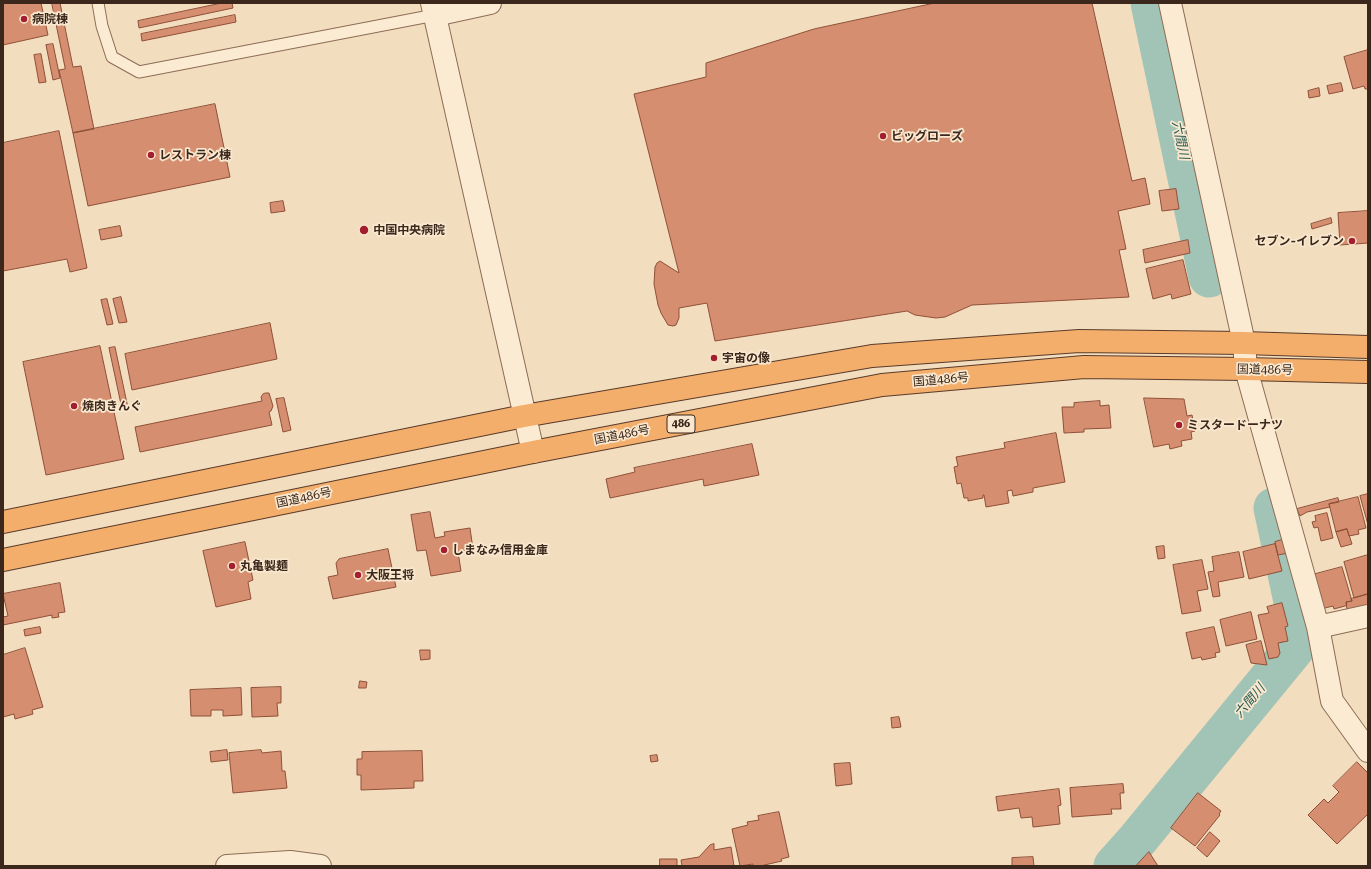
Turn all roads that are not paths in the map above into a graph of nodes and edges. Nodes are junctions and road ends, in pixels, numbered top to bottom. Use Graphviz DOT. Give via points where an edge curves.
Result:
graph roads {
  1 [pos="98,3"];
  2 [pos="490,3"];
  3 [pos="1170,3"];
  4 [pos="433,9"];
  5 [pos="1244,343"];
  6 [pos="1368,347"];
  7 [pos="1246,369"];
  8 [pos="1368,372"];
  9 [pos="524,416"];
  10 [pos="533,452"];
  11 [pos="3,522"];
  12 [pos="3,560"];
  13 [pos="1368,616"];
  14 [pos="1318,627"];
  15 [pos="1368,751"];
  16 [pos="227,866"];
  17 [pos="320,866"];
  1 -- 4 [label="lane" via="112,57 140,72"];
  2 -- 4 [label="street"];
  3 -- 5 [label="street"];
  4 -- 9 [label="street"];
  5 -- 6 [label="highway"];
  5 -- 7 [label="street"];
  5 -- 9 [label="highway" via="1079,341 872,356"];
  7 -- 8 [label="highway, 国道486号 / 486"];
  7 -- 10 [label="highway, 国道486号 / 486" via="1084,367 882,385"];
  7 -- 14 [label="street"];
  9 -- 10 [label="street"];
  9 -- 11 [label="highway"];
  10 -- 12 [label="highway, 国道486号 / 486"];
  13 -- 14 [label="street"];
  14 -- 15 [label="street" via="1332,701"];
  16 -- 17 [label="street" via="290,862"];
}
